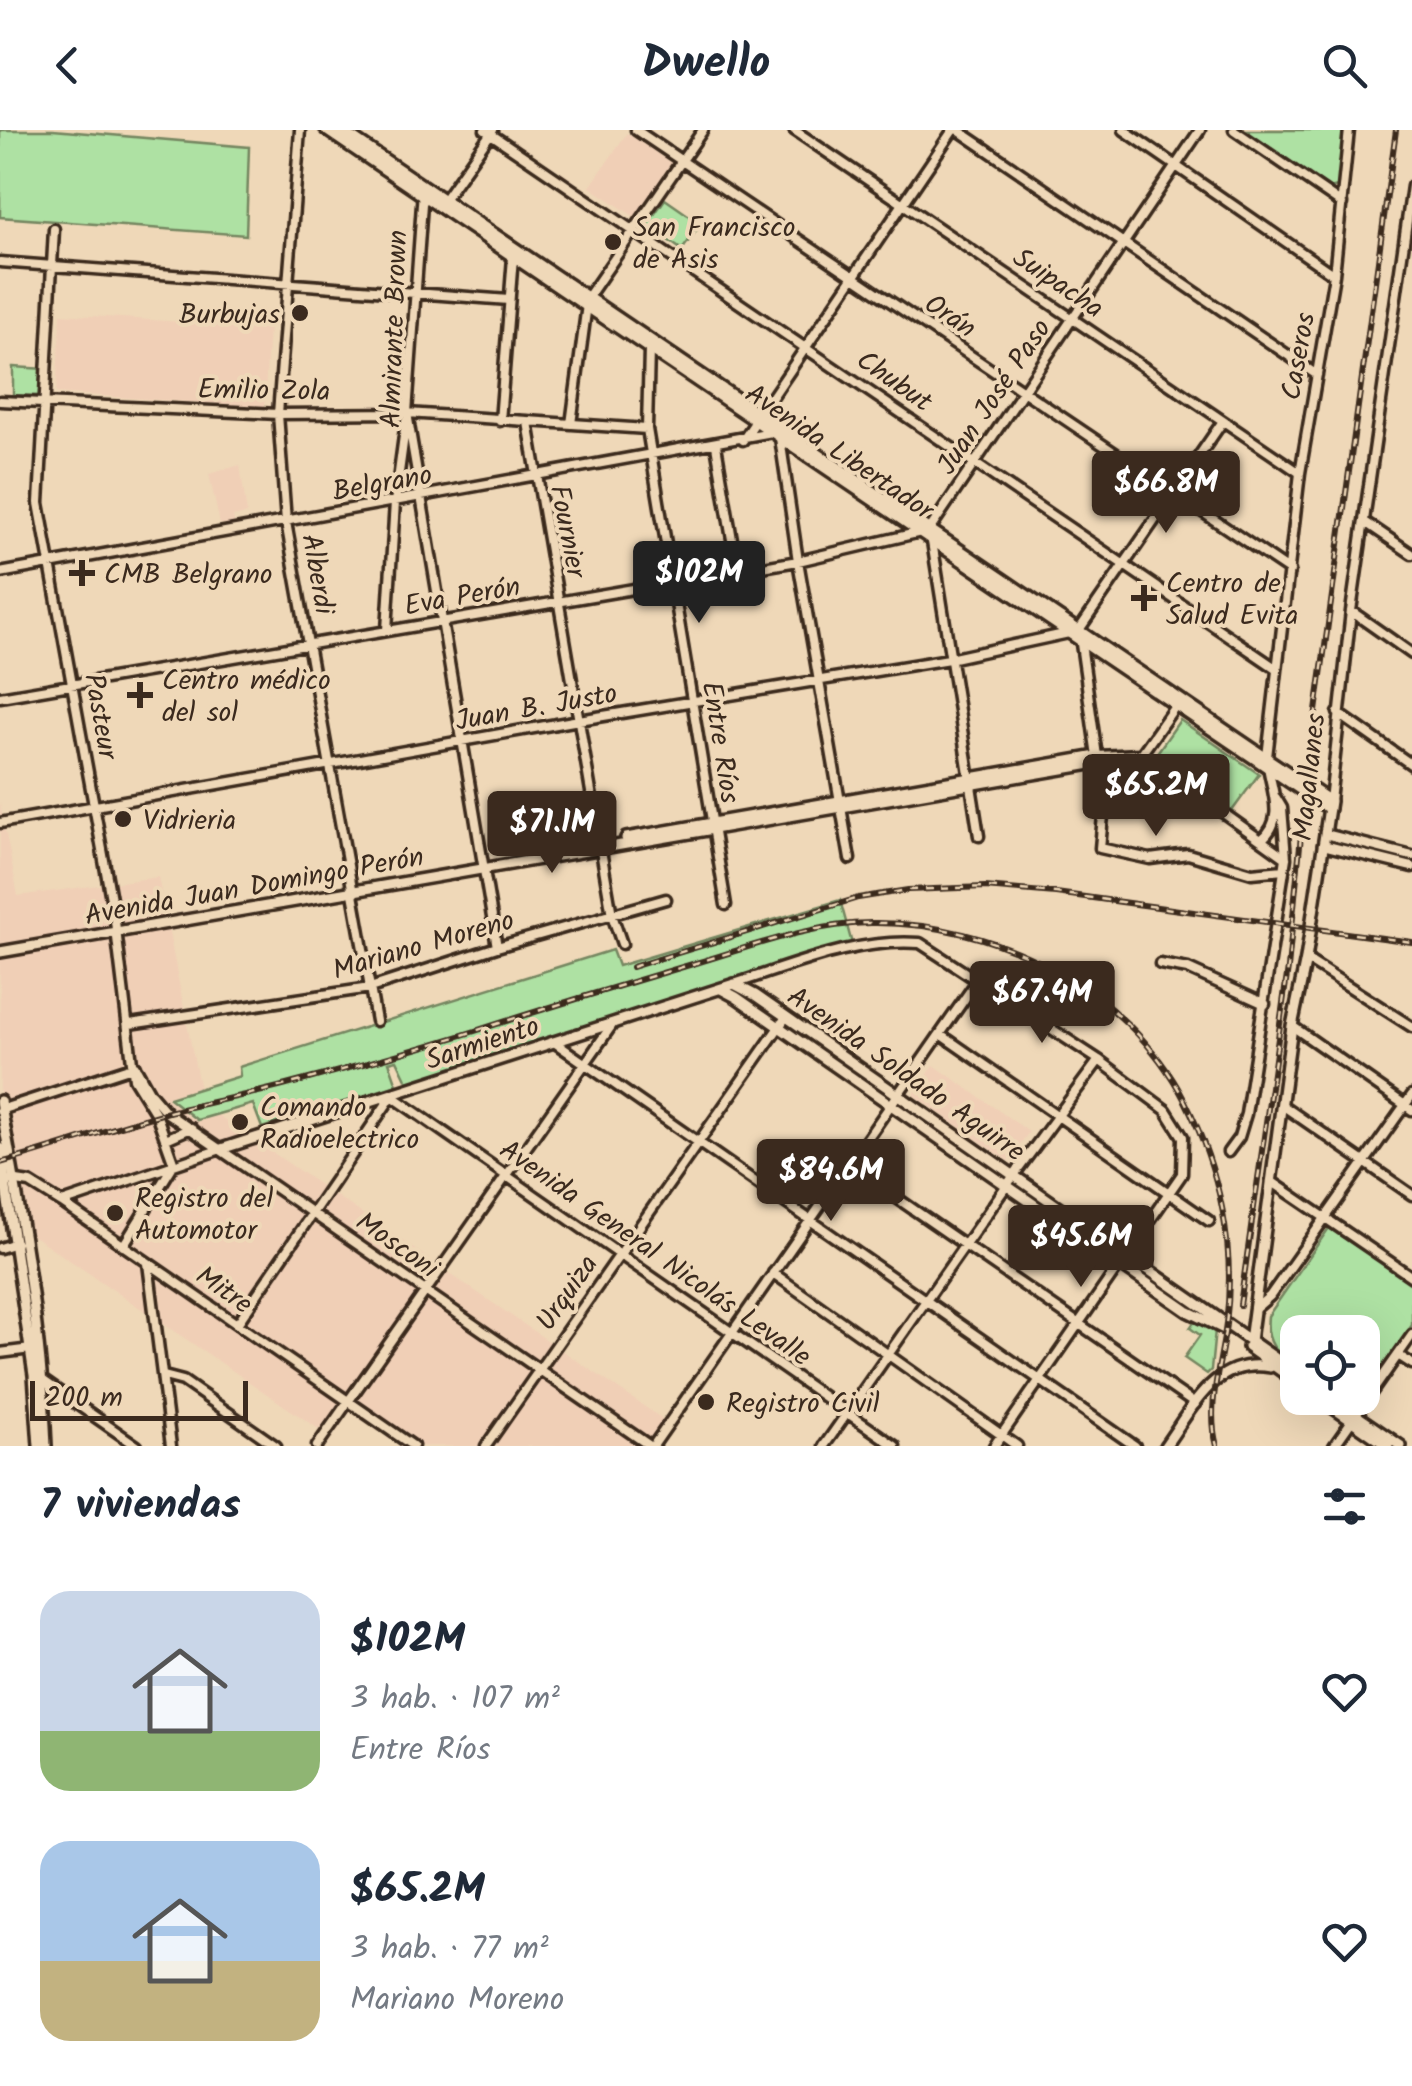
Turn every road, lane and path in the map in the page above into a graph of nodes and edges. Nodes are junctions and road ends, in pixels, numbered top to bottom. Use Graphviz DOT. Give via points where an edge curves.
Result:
graph roads {
  1 [pos="300,130"];
  2 [pos="326,130"];
  3 [pos="342,130"];
  4 [pos="636,130"];
  5 [pos="704,130"];
  6 [pos="794,130"];
  7 [pos="956,130"];
  8 [pos="1124,130"];
  9 [pos="1200,130"];
  10 [pos="1234,130"];
  11 [pos="1349,130"];
  12 [pos="489,131"];
  13 [pos="682,162"];
  14 [pos="1176,166"];
  15 [pos="1412,186"];
  16 [pos="423,190"];
  17 [pos="442,203"];
  18 [pos="902,204"];
  19 [pos="1342,204"];
  20 [pos="54,229"];
  21 [pos="634,230"];
  22 [pos="1123,243"];
  23 [pos="513,256"];
  24 [pos="0,262"];
  25 [pos="54,266"];
  26 [pos="1334,275"];
  27 [pos="854,277"];
  28 [pos="289,284"];
  29 [pos="414,293"];
  30 [pos="509,300"];
  31 [pos="587,302"];
  32 [pos="1073,318"];
  33 [pos="805,345"];
  34 [pos="649,349"];
  35 [pos="1317,375"];
  36 [pos="1023,392"];
  37 [pos="0,402"];
  38 [pos="46,404"];
  39 [pos="407,413"];
  40 [pos="278,414"];
  41 [pos="758,418"];
  42 [pos="500,421"];
  43 [pos="1223,421"];
  44 [pos="528,422"];
  45 [pos="571,424"];
  46 [pos="647,429"];
  47 [pos="776,435"];
  48 [pos="744,440"];
  49 [pos="716,445"];
  50 [pos="651,456"];
  51 [pos="975,462"];
  52 [pos="1300,473"];
  53 [pos="535,477"];
  54 [pos="1173,493"];
  55 [pos="420,498"];
  56 [pos="396,502"];
  57 [pos="286,522"];
  58 [pos="1366,522"];
  59 [pos="927,534"];
  60 [pos="1412,554"];
  61 [pos="798,561"];
  62 [pos="52,564"];
  63 [pos="1124,565"];
  64 [pos="738,569"];
  65 [pos="1290,571"];
  66 [pos="0,574"];
  67 [pos="672,581"];
  68 [pos="559,600"];
  69 [pos="1351,610"];
  70 [pos="442,621"];
  71 [pos="387,630"];
  72 [pos="1076,634"];
  73 [pos="309,644"];
  74 [pos="1412,654"];
  75 [pos="949,659"];
  76 [pos="1277,669"];
  77 [pos="819,681"];
  78 [pos="74,684"];
  79 [pos="0,697"];
  80 [pos="692,702"];
  81 [pos="1178,702"];
  82 [pos="1338,712"];
  83 [pos="579,720"];
  84 [pos="462,742"];
  85 [pos="1141,754"];
  86 [pos="1100,759"];
  87 [pos="1267,762"];
  88 [pos="330,764"];
  89 [pos="1412,765"];
  90 [pos="970,782"];
  91 [pos="1276,798"];
  92 [pos="841,804"];
  93 [pos="1330,805"];
  94 [pos="94,806"];
  95 [pos="1103,808"];
  96 [pos="0,823"];
  97 [pos="713,826"];
  98 [pos="979,836"];
  99 [pos="1261,840"];
  100 [pos="1324,840"];
  101 [pos="600,845"];
  102 [pos="1411,853"];
  103 [pos="1286,858"];
  104 [pos="850,860"];
  105 [pos="483,866"];
  106 [pos="1409,866"];
  107 [pos="1284,870"];
  108 [pos="352,888"];
  109 [pos="666,899"];
  110 [pos="726,905"];
  111 [pos="612,915"];
  112 [pos="116,929"];
  113 [pos="622,944"];
  114 [pos="497,947"];
  115 [pos="0,949"];
  116 [pos="1306,959"];
  117 [pos="1160,964"];
  118 [pos="977,981"];
  119 [pos="734,984"];
  120 [pos="370,988"];
  121 [pos="721,989"];
  122 [pos="1265,1004"];
  123 [pos="786,1017"];
  124 [pos="376,1021"];
  125 [pos="130,1024"];
  126 [pos="612,1025"];
  127 [pos="1292,1026"];
  128 [pos="780,1027"];
  129 [pos="1412,1027"];
  130 [pos="940,1034"];
  131 [pos="554,1042"];
  132 [pos="1099,1060"];
  133 [pos="583,1064"];
  134 [pos="135,1066"];
  135 [pos="898,1095"];
  136 [pos="1412,1095"];
  137 [pos="392,1096"];
  138 [pos="891,1104"];
  139 [pos="1282,1105"];
  140 [pos="0,1107"];
  141 [pos="1408,1107"];
  142 [pos="1057,1115"];
  143 [pos="191,1128"];
  144 [pos="166,1139"];
  145 [pos="698,1143"];
  146 [pos="0,1148"];
  147 [pos="221,1149"];
  148 [pos="1228,1152"];
  149 [pos="1365,1162"];
  150 [pos="174,1164"];
  151 [pos="849,1165"];
  152 [pos="506,1175"];
  153 [pos="1014,1175"];
  154 [pos="11,1180"];
  155 [pos="1271,1181"];
  156 [pos="1006,1185"];
  157 [pos="1171,1193"];
  158 [pos="1412,1194"];
  159 [pos="62,1204"];
  160 [pos="314,1213"];
  161 [pos="1326,1217"];
  162 [pos="810,1220"];
  163 [pos="1210,1220"];
  164 [pos="16,1243"];
  165 [pos="123,1246"];
  166 [pos="965,1246"];
  167 [pos="0,1248"];
  168 [pos="620,1255"];
  169 [pos="1129,1255"];
  170 [pos="148,1263"];
  171 [pos="1122,1266"];
  172 [pos="774,1274"];
  173 [pos="1412,1277"];
  174 [pos="426,1290"];
  175 [pos="926,1301"];
  176 [pos="1256,1308"];
  177 [pos="237,1324"];
  178 [pos="1079,1326"];
  179 [pos="732,1333"];
  180 [pos="1412,1335"];
  181 [pos="1249,1344"];
  182 [pos="31,1349"];
  183 [pos="0,1353"];
  184 [pos="890,1355"];
  185 [pos="1398,1355"];
  186 [pos="1280,1363"];
  187 [pos="1412,1364"];
  188 [pos="1234,1368"];
  189 [pos="1276,1368"];
  190 [pos="540,1370"];
  191 [pos="1280,1371"];
  192 [pos="164,1376"];
  193 [pos="39,1377"];
  194 [pos="1040,1380"];
  195 [pos="348,1401"];
  196 [pos="1195,1404"];
  197 [pos="847,1413"];
  198 [pos="1350,1415"];
  199 [pos="1352,1415"];
  200 [pos="1354,1417"];
  201 [pos="1002,1435"];
  202 [pos="39,1446"];
  203 [pos="46,1446"];
  204 [pos="137,1446"];
  205 [pos="171,1446"];
  206 [pos="276,1446"];
  207 [pos="317,1446"];
  208 [pos="413,1446"];
  209 [pos="486,1446"];
  210 [pos="652,1446"];
  211 [pos="824,1446"];
  212 [pos="895,1446"];
  213 [pos="994,1446"];
  214 [pos="1018,1446"];
  215 [pos="1135,1446"];
  216 [pos="1165,1446"];
  217 [pos="1334,1446"];
  218 [pos="1388,1446"];
  219 [pos="1402,1446"];
  1 -- 28 [label="street, Alberdi"];
  2 -- 16 [label="main road, Avenida Libertador"];
  3 -- 16 [label="main road, Avenida Libertador"];
  4 -- 13 [label="street, Orán"];
  5 -- 13 [label="street"];
  6 -- 18 [label="street, Suipacha"];
  7 -- 18 [label="street"];
  7 -- 22 [label="street"];
  8 -- 14 [label="street"];
  9 -- 14 [label="street, Juan José Paso"];
  10 -- 19 [label="street"];
  11 -- 19 [label="street, Caseros"];
  12 -- 17 [label="street"];
  12 -- 21 [label="street, Chubut"];
  13 -- 21 [label="street"];
  13 -- 27 [label="street, Orán"];
  14 -- 22 [label="street, Juan José Paso"];
  14 -- 26 [label="street"];
  15 -- 58 [label="street, Magallanes"];
  16 -- 17 [label="main road, Avenida Libertador"];
  16 -- 29 [label="street, Almirante Brown"];
  17 -- 23 [label="main road, Avenida Libertador"];
  17 -- 31 [label="main road, Avenida Libertador"];
  18 -- 27 [label="street"];
  18 -- 32 [label="street, Suipacha"];
  19 -- 26 [label="street, Caseros"];
  20 -- 25 [label="street, Pasteur"];
  21 -- 31 [label="street"];
  21 -- 33 [label="street, Chubut"];
  22 -- 32 [label="street, Juan José Paso"];
  22 -- 35 [label="street"];
  23 -- 30 [label="street"];
  23 -- 31 [label="main road, Avenida Libertador"];
  24 -- 25 [label="street"];
  25 -- 28 [label="street"];
  25 -- 38 [label="street, Pasteur"];
  26 -- 35 [label="street, Caseros"];
  27 -- 33 [label="street"];
  27 -- 36 [label="street, Orán"];
  28 -- 29 [label="street"];
  28 -- 40 [label="street, Alberdi"];
  29 -- 30 [label="street"];
  29 -- 39 [label="street, Almirante Brown"];
  30 -- 42 [label="street"];
  31 -- 34 [label="main road, Avenida Libertador"];
  31 -- 41 [label="main road, Avenida Libertador"];
  31 -- 45 [label="street"];
  32 -- 36 [label="street, Juan José Paso"];
  32 -- 43 [label="street, Suipacha"];
  33 -- 41 [label="street"];
  33 -- 51 [label="street, Chubut"];
  34 -- 41 [label="main road, Avenida Libertador"];
  34 -- 46 [label="street, Entre Ríos"];
  35 -- 52 [label="street, Caseros"];
  36 -- 51 [label="street, Juan José Paso"];
  36 -- 54 [label="street, Orán"];
  37 -- 38 [label="street, Emilio Zola"];
  38 -- 40 [label="street, Emilio Zola"];
  38 -- 62 [label="street, Pasteur" via="39,503"];
  39 -- 40 [label="street, Emilio Zola"];
  39 -- 42 [label="street, Emilio Zola"];
  39 -- 55 [label="street, Almirante Brown"];
  39 -- 56 [label="street"];
  40 -- 57 [label="street, Alberdi"];
  41 -- 47 [label="main road, Avenida Libertador"];
  41 -- 48 [label="street"];
  41 -- 59 [label="main road, Avenida Libertador"];
  42 -- 44 [label="street, Emilio Zola"];
  43 -- 52 [label="street, Suipacha"];
  43 -- 54 [label="street"];
  44 -- 45 [label="street, Emilio Zola"];
  44 -- 53 [label="street, Fournier"];
  45 -- 46 [label="street, Emilio Zola"];
  46 -- 50 [label="street, Entre Ríos"];
  47 -- 48 [label="street, Belgrano"];
  47 -- 59 [label="main road, Avenida Libertador"];
  47 -- 61 [label="street"];
  48 -- 49 [label="street, Belgrano"];
  49 -- 50 [label="street, Belgrano"];
  49 -- 64 [label="street"];
  50 -- 53 [label="street, Belgrano"];
  50 -- 67 [label="street, Entre Ríos"];
  51 -- 59 [label="street, Juan José Paso"];
  51 -- 63 [label="street, Chubut"];
  52 -- 65 [label="street, Caseros"];
  53 -- 55 [label="street, Belgrano"];
  53 -- 68 [label="street, Fournier"];
  54 -- 63 [label="street"];
  54 -- 65 [label="street, Orán"];
  55 -- 56 [label="street, Belgrano"];
  55 -- 70 [label="street, Almirante Brown"];
  56 -- 57 [label="street, Belgrano"];
  56 -- 71 [label="street"];
  57 -- 62 [label="street, Belgrano"];
  57 -- 73 [label="street, Alberdi"];
  58 -- 60 [label="street"];
  58 -- 69 [label="street, Magallanes"];
  59 -- 61 [label="street, Eva Perón"];
  59 -- 72 [label="main road, Avenida Libertador"];
  59 -- 75 [label="street"];
  61 -- 64 [label="street, Eva Perón"];
  61 -- 77 [label="street"];
  62 -- 66 [label="street, Belgrano"];
  62 -- 78 [label="street, Pasteur"];
  63 -- 72 [label="street"];
  63 -- 76 [label="street, Chubut"];
  64 -- 67 [label="street, Eva Perón"];
  65 -- 76 [label="street, Caseros"];
  67 -- 68 [label="street, Eva Perón"];
  67 -- 80 [label="street, Entre Ríos"];
  68 -- 70 [label="street, Eva Perón"];
  68 -- 83 [label="street, Fournier"];
  69 -- 74 [label="street"];
  69 -- 82 [label="street, Magallanes"];
  70 -- 71 [label="street, Eva Perón"];
  70 -- 84 [label="street, Almirante Brown"];
  71 -- 73 [label="street, Eva Perón"];
  72 -- 75 [label="street, Juan B. Justo"];
  72 -- 81 [label="main road, Avenida Libertador"];
  72 -- 86 [label="street"];
  73 -- 78 [label="street, Eva Perón"];
  73 -- 88 [label="street, Alberdi"];
  75 -- 77 [label="street, Juan B. Justo"];
  75 -- 90 [label="street"];
  76 -- 87 [label="street, Caseros"];
  77 -- 80 [label="street, Juan B. Justo"];
  77 -- 92 [label="street"];
  78 -- 79 [label="street, Eva Perón"];
  78 -- 94 [label="street, Pasteur"];
  80 -- 83 [label="street, Juan B. Justo"];
  80 -- 97 [label="street, Entre Ríos"];
  81 -- 85 [label="street"];
  81 -- 87 [label="main road, Avenida Libertador"];
  82 -- 89 [label="street"];
  82 -- 93 [label="street, Magallanes"];
  83 -- 84 [label="street, Juan B. Justo"];
  83 -- 101 [label="street, Fournier"];
  84 -- 88 [label="street, Juan B. Justo"];
  84 -- 105 [label="street, Almirante Brown"];
  85 -- 86 [label="street, Avenida Juan Domingo Perón"];
  85 -- 95 [label="street"];
  85 -- 99 [label="street"];
  86 -- 90 [label="main road, Avenida Juan Domingo Perón"];
  86 -- 95 [label="street"];
  87 -- 91 [label="street"];
  87 -- 93 [label="main road, Avenida Libertador"];
  88 -- 94 [label="street, Juan B. Justo"];
  88 -- 108 [label="street, Alberdi"];
  90 -- 92 [label="main road, Avenida Juan Domingo Perón"];
  90 -- 98 [label="street"];
  91 -- 99 [label="street" via="1275,820"];
  91 -- 103 [label="street"];
  92 -- 97 [label="main road, Avenida Juan Domingo Perón"];
  92 -- 104 [label="street"];
  93 -- 100 [label="main road, Magallanes"];
  94 -- 96 [label="street, Juan B. Justo"];
  94 -- 112 [label="street, Pasteur"];
  95 -- 107 [label="street" via="1100,848 1150,859 1188,854 1252,872"];
  97 -- 101 [label="main road, Avenida Juan Domingo Perón"];
  97 -- 110 [label="street, Entre Ríos"];
  99 -- 103 [label="street"];
  100 -- 102 [label="street"];
  100 -- 106 [label="street"];
  100 -- 116 [label="main road, Magallanes"];
  101 -- 105 [label="main road, Avenida Juan Domingo Perón"];
  101 -- 111 [label="street, Fournier"];
  102 -- 106 [label="street"];
  103 -- 107 [label="street"];
  105 -- 108 [label="main road, Avenida Juan Domingo Perón"];
  105 -- 114 [label="street, Almirante Brown"];
  107 -- 122 [label="street"];
  108 -- 112 [label="main road, Avenida Juan Domingo Perón"];
  108 -- 120 [label="street, Alberdi"];
  109 -- 111 [label="street, Mariano Moreno"];
  111 -- 113 [label="street, Fournier"];
  111 -- 114 [label="street, Mariano Moreno"];
  112 -- 115 [label="main road, Avenida Juan Domingo Perón"];
  112 -- 125 [label="street, Pasteur"];
  114 -- 120 [label="street, Mariano Moreno"];
  116 -- 127 [label="main road, Magallanes"];
  116 -- 129 [label="street"];
  117 -- 122 [label="street" via="1188,969"];
  118 -- 119 [label="street, Sarmiento" via="920,942 896,941 851,947"];
  118 -- 130 [label="street"];
  118 -- 132 [label="street"];
  119 -- 121 [label="main road, Sarmiento"];
  119 -- 123 [label="main road, Avenida Soldado Aguirre"];
  120 -- 124 [label="street, Alberdi"];
  120 -- 125 [label="street, Mariano Moreno"];
  121 -- 126 [label="main road, Sarmiento"];
  121 -- 128 [label="main road, Avenida Soldado Aguirre"];
  122 -- 148 [label="street" via="1246,1114"];
  123 -- 128 [label="street, Urquiza"];
  123 -- 135 [label="main road, Avenida Soldado Aguirre"];
  125 -- 134 [label="street, Pasteur"];
  126 -- 131 [label="main road, Sarmiento"];
  126 -- 133 [label="street"];
  127 -- 139 [label="main road, Magallanes"];
  127 -- 141 [label="street"];
  128 -- 138 [label="main road, Avenida Soldado Aguirre"];
  128 -- 145 [label="street, Urquiza"];
  130 -- 135 [label="street"];
  130 -- 142 [label="street"];
  131 -- 133 [label="street"];
  131 -- 137 [label="main road, Sarmiento"];
  132 -- 142 [label="street"];
  132 -- 157 [label="street" via="1166,1110 1183,1137 1182,1174"];
  133 -- 145 [label="street"];
  133 -- 152 [label="street"];
  134 -- 140 [label="street"];
  134 -- 143 [label="street, Mosconi" via="163,1109"];
  134 -- 144 [label="street, Pasteur" via="134,1079"];
  135 -- 138 [label="street"];
  135 -- 153 [label="main road, Avenida Soldado Aguirre"];
  136 -- 141 [label="street"];
  137 -- 147 [label="main road, Sarmiento"];
  137 -- 152 [label="street, Avenida General Nicolás Levalle"];
  137 -- 160 [label="street"];
  138 -- 151 [label="street"];
  138 -- 156 [label="main road, Avenida Soldado Aguirre"];
  139 -- 149 [label="street"];
  139 -- 155 [label="main road, Magallanes"];
  140 -- 154 [label="main road"];
  141 -- 149 [label="street"];
  142 -- 153 [label="street"];
  142 -- 157 [label="street"];
  143 -- 144 [label="street"];
  143 -- 147 [label="street, Mosconi"];
  144 -- 150 [label="street, Pasteur"];
  145 -- 162 [label="street"];
  145 -- 168 [label="street, Urquiza"];
  146 -- 154 [label="main road"];
  147 -- 150 [label="street, Sarmiento"];
  147 -- 160 [label="street, Mosconi"];
  149 -- 158 [label="street"];
  149 -- 161 [label="street"];
  150 -- 159 [label="street, Sarmiento"];
  150 -- 165 [label="street"];
  151 -- 162 [label="street"];
  151 -- 166 [label="street"];
  152 -- 168 [label="street, Avenida General Nicolás Levalle"];
  152 -- 174 [label="street"];
  153 -- 156 [label="street"];
  153 -- 169 [label="main road, Avenida Soldado Aguirre"];
  154 -- 159 [label="street, Mitre" via="30,1182"];
  154 -- 164 [label="main road"];
  154 -- 193 [label="main road"];
  155 -- 161 [label="street"];
  155 -- 176 [label="main road, Magallanes"];
  156 -- 166 [label="street"];
  156 -- 171 [label="main road, Avenida Soldado Aguirre"];
  157 -- 163 [label="street"];
  157 -- 169 [label="street"];
  159 -- 165 [label="street, Mitre"];
  160 -- 174 [label="street, Mosconi"];
  160 -- 177 [label="street"];
  161 -- 173 [label="street"];
  161 -- 176 [label="street"];
  162 -- 172 [label="street"];
  162 -- 175 [label="street"];
  164 -- 167 [label="street"];
  164 -- 182 [label="main road"];
  165 -- 170 [label="street, Mitre"];
  166 -- 175 [label="street"];
  166 -- 178 [label="street"];
  168 -- 179 [label="street, Avenida General Nicolás Levalle"];
  168 -- 190 [label="street, Urquiza"];
  169 -- 171 [label="street"];
  169 -- 181 [label="main road, Avenida Soldado Aguirre"];
  170 -- 177 [label="street, Mitre"];
  170 -- 192 [label="street"];
  171 -- 178 [label="street"];
  171 -- 181 [label="main road, Avenida Soldado Aguirre"];
  172 -- 179 [label="street"];
  172 -- 184 [label="street"];
  174 -- 190 [label="street, Mosconi"];
  174 -- 195 [label="street"];
  175 -- 184 [label="street"];
  175 -- 194 [label="street"];
  176 -- 181 [label="main road, Magallanes"];
  177 -- 195 [label="street, Mitre"];
  178 -- 194 [label="street"];
  178 -- 196 [label="street"];
  179 -- 197 [label="street, Avenida General Nicolás Levalle"];
  179 -- 210 [label="street"];
  180 -- 185 [label="street"];
  181 -- 186 [label="main road, Avenida Soldado Aguirre"];
  181 -- 188 [label="main road, Magallanes"];
  181 -- 189 [label="main road, Avenida Soldado Aguirre"];
  182 -- 183 [label="street"];
  182 -- 193 [label="main road"];
  184 -- 197 [label="street"];
  184 -- 201 [label="street"];
  185 -- 187 [label="street"];
  185 -- 200 [label="street"];
  188 -- 189 [label="main road"];
  188 -- 196 [label="main road, Magallanes"];
  189 -- 191 [label="main road, Avenida Soldado Aguirre"];
  190 -- 209 [label="street, Urquiza"];
  190 -- 210 [label="street, Mosconi"];
  192 -- 205 [label="street"];
  192 -- 206 [label="street" via="183,1381"];
  193 -- 202 [label="main road"];
  193 -- 203 [label="main road"];
  193 -- 204 [label="street"];
  194 -- 201 [label="street"];
  194 -- 215 [label="street"];
  195 -- 207 [label="street"];
  195 -- 208 [label="street, Mitre"];
  196 -- 216 [label="main road, Magallanes"];
  197 -- 211 [label="street"];
  197 -- 212 [label="street, Avenida General Nicolás Levalle"];
  198 -- 200 [label="main road"];
  199 -- 200 [label="main road"];
  200 -- 217 [label="street"];
  200 -- 218 [label="main road"];
  200 -- 219 [label="main road"];
  201 -- 213 [label="street"];
  201 -- 214 [label="street"];
}
